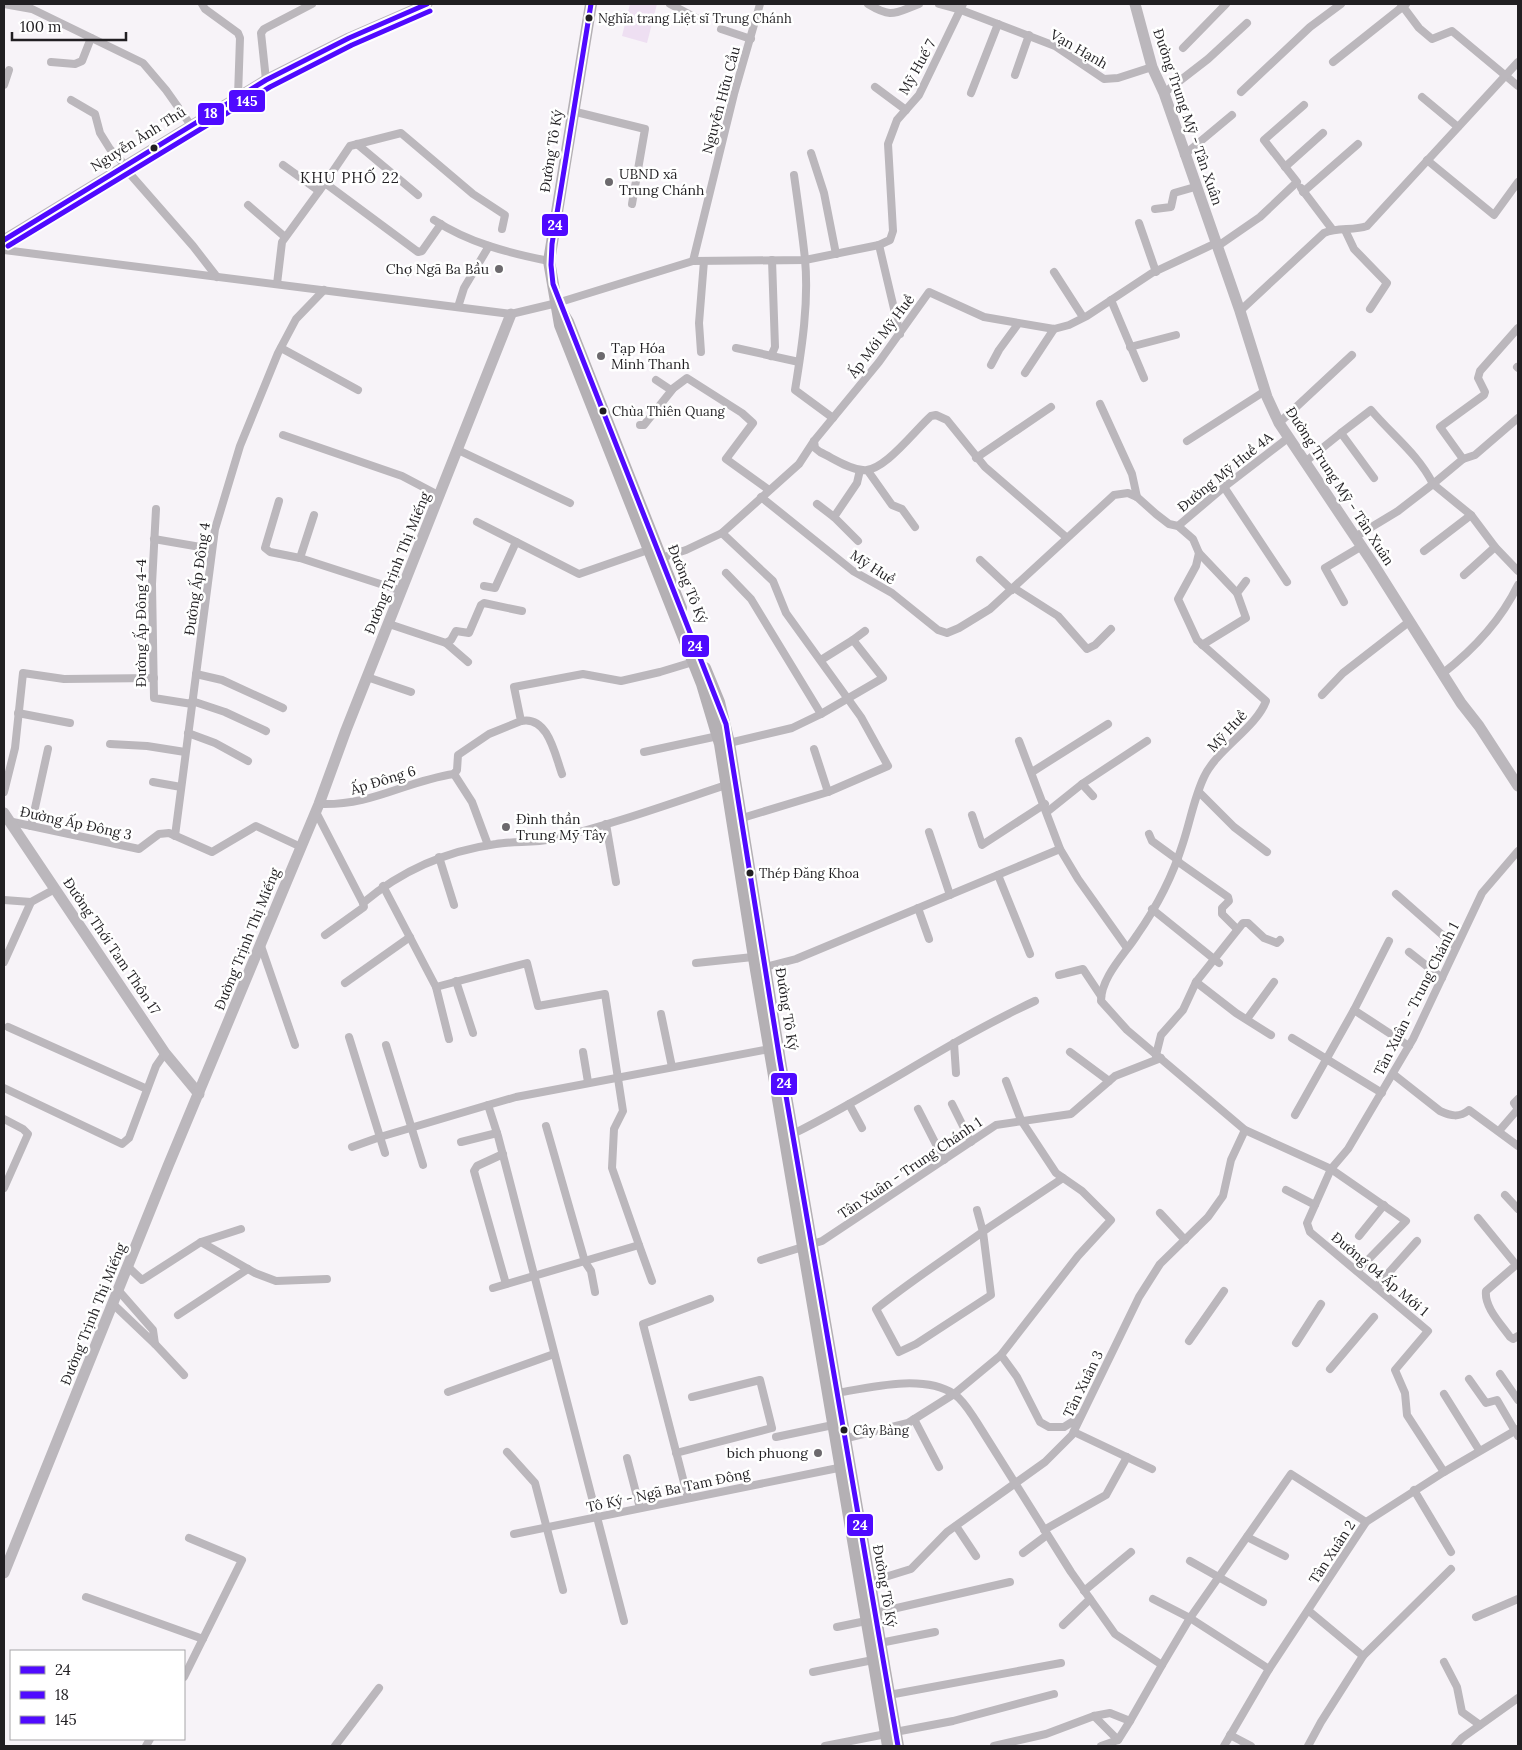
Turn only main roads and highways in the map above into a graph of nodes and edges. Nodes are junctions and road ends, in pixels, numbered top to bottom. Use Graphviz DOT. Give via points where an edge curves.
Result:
graph roads {
  1 [pos="427,4"];
  2 [pos="591,4"];
  3 [pos="1135,4"];
  4 [pos="4,240"];
  5 [pos="557,303"];
  6 [pos="511,314"];
  7 [pos="724,739"];
  8 [pos="1518,786"];
  9 [pos="5,818"];
  10 [pos="736,820"];
  11 [pos="199,1094"];
  12 [pos="807,1246"];
  13 [pos="841,1440"];
  14 [pos="845,1466"];
  15 [pos="4,1574"];
  16 [pos="871,1617"];
  17 [pos="890,1737"];
  18 [pos="898,1746"];
  1 -- 4 [label="main road, Nguyễn Ảnh Thủ" via="349,38 266,80"];
  2 -- 5 [label="main road, Đường Tô Ký" via="549,261"];
  3 -- 8 [label="main road, Đường Trung Mỹ - Tân Xuân" via="1152,67 1279,423"];
  5 -- 7 [label="main road, Đường Tô Ký" via="560,325"];
  5 -- 7 [label="main road, Đường Tô Ký" via="568,322 718,702"];
  6 -- 11 [label="main road, Đường Trịnh Thị Miếng" via="318,808"];
  7 -- 10 [label="main road, Đường Tô Ký"];
  9 -- 11 [label="main road, Đường Thới Tam Thôn 17" via="165,1053"];
  10 -- 12 [label="main road, Đường Tô Ký" via="793,1134"];
  10 -- 12 [label="main road, Đường Tô Ký" via="753,956"];
  11 -- 15 [label="main road, Đường Trịnh Thị Miếng"];
  12 -- 13 [label="main road, Đường Tô Ký" via="838,1393"];
  12 -- 13 [label="main road, Đường Tô Ký" via="833,1425"];
  13 -- 14 [label="main road, Đường Tô Ký"];
  14 -- 16 [label="main road, Đường Tô Ký"];
  14 -- 16 [label="main road, Đường Tô Ký" via="869,1582"];
  16 -- 17 [label="main road, Đường Tô Ký" via="873,1660"];
  16 -- 17 [label="main road, Đường Tô Ký" via="880,1643 889,1695"];
  17 -- 18 [label="main road, Đường Tô Ký"];
}
